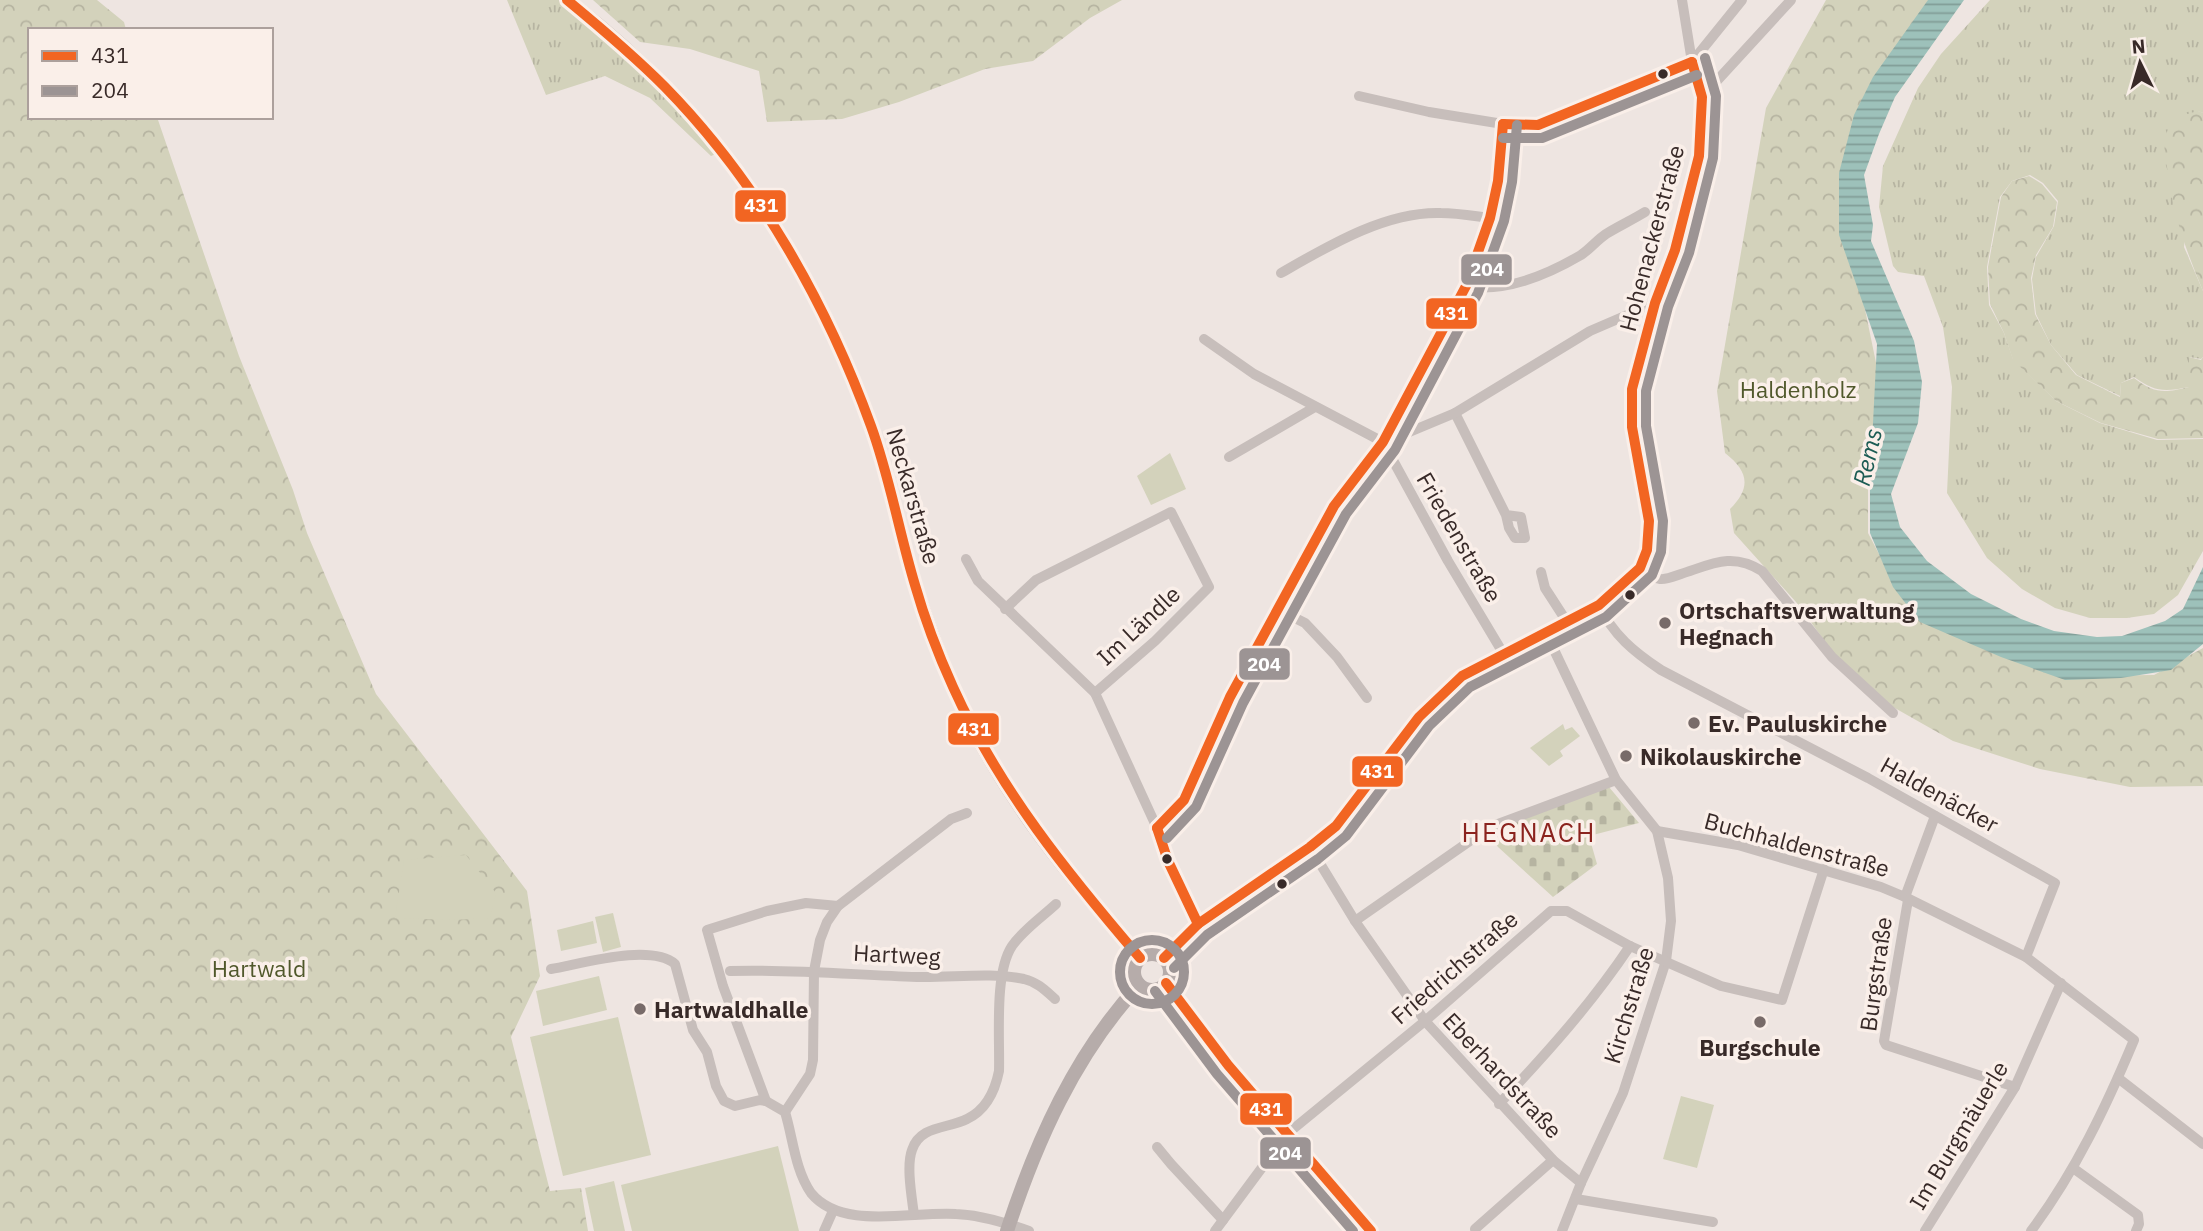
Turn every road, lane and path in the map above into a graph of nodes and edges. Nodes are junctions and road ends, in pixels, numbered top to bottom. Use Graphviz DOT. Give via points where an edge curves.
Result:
graph roads {
  1 [pos="567,0"];
  2 [pos="1682,0"];
  3 [pos="1742,0"];
  4 [pos="1791,0"];
  5 [pos="1692,62"];
  6 [pos="1359,96"];
  7 [pos="1702,97"];
  8 [pos="1503,124"];
  9 [pos="1645,212"];
  10 [pos="1490,218"];
  11 [pos="1281,273"];
  12 [pos="1466,286"];
  13 [pos="1655,303"];
  14 [pos="1204,339"];
  15 [pos="1315,407"];
  16 [pos="1455,413"];
  17 [pos="1389,429"];
  18 [pos="1383,442"];
  19 [pos="1229,457"];
  20 [pos="1506,515"];
  21 [pos="966,559"];
  22 [pos="1640,568"];
  23 [pos="1541,572"];
  24 [pos="1599,605"];
  25 [pos="1005,609"];
  26 [pos="1279,610"];
  27 [pos="1567,622"];
  28 [pos="1546,634"];
  29 [pos="1503,653"];
  30 [pos="1095,693"];
  31 [pos="1367,698"];
  32 [pos="1893,713"];
  33 [pos="1616,780"];
  34 [pos="967,813"];
  35 [pos="1935,816"];
  36 [pos="1157,828"];
  37 [pos="1657,831"];
  38 [pos="1310,847"];
  39 [pos="1824,869"];
  40 [pos="1907,899"];
  41 [pos="1056,904"];
  42 [pos="838,906"];
  43 [pos="1355,921"];
  44 [pos="1198,924"];
  45 [pos="1630,946"];
  46 [pos="2026,957"];
  47 [pos="1140,958"];
  48 [pos="1164,958"];
  49 [pos="1666,961"];
  50 [pos="551,969"];
  51 [pos="730,971"];
  52 [pos="814,971"];
  53 [pos="1001,976"];
  54 [pos="1166,983"];
  55 [pos="2061,983"];
  56 [pos="1139,985"];
  57 [pos="1055,999"];
  58 [pos="1424,1021"];
  59 [pos="2118,1078"];
  60 [pos="2015,1087"];
  61 [pos="766,1101"];
  62 [pos="1499,1104"];
  63 [pos="785,1112"];
  64 [pos="1286,1134"];
  65 [pos="2203,1144"];
  66 [pos="1157,1147"];
  67 [pos="1553,1160"];
  68 [pos="2073,1168"];
  69 [pos="1581,1183"];
  70 [pos="1576,1199"];
  71 [pos="832,1213"];
  72 [pos="914,1215"];
  73 [pos="1223,1220"];
  74 [pos="1713,1222"];
  75 [pos="1008,1228"];
  76 [pos="1475,1229"];
  77 [pos="824,1231"];
  78 [pos="1029,1231"];
  79 [pos="1215,1231"];
  80 [pos="1371,1231"];
  81 [pos="1562,1231"];
  82 [pos="1925,1231"];
  83 [pos="2031,1231"];
  84 [pos="2136,1231"];
  1 -- 47 [label="main road, Neckarstraße" via="630,52 696,120 728,158 793,260 852,376 926,618 969,721 1001,779 1054,857"];
  2 -- 5 [label="street, Hohenackerstraße"];
  3 -- 5 [label="street"];
  4 -- 7 [label="street"];
  5 -- 7 [label="street, Hohenackerstraße"];
  5 -- 8 [label="street" via="1537,125"];
  6 -- 8 [label="street"];
  7 -- 13 [label="street, Hohenackerstraße" via="1699,156 1675,250"];
  8 -- 10 [label="street"];
  9 -- 12 [label="street" via="1549,271 1501,288"];
  10 -- 11 [label="street" via="1439,212 1397,219 1345,236"];
  10 -- 12 [label="street"];
  12 -- 17 [label="street"];
  13 -- 16 [label="street" via="1590,331"];
  13 -- 22 [label="street, Hohenackerstraße" via="1632,389 1632,427 1649,520 1647,550"];
  14 -- 15 [label="street" via="1254,374"];
  15 -- 18 [label="street"];
  15 -- 19 [label="street"];
  16 -- 17 [label="street" via="1407,433"];
  16 -- 20 [label="street"];
  17 -- 18 [label="street"];
  18 -- 26 [label="street" via="1335,506"];
  18 -- 29 [label="street, Friedenstraße"];
  21 -- 25 [label="street" via="978,581"];
  22 -- 24 [label="street"];
  22 -- 32 [label="street" via="1662,580 1728,560 1752,565 1762,571 1832,657"];
  23 -- 27 [label="street" via="1545,588"];
  24 -- 27 [label="street"];
  24 -- 35 [label="street, Haldenäcker" via="1634,653 1661,670"];
  25 -- 30 [label="street"];
  25 -- 30 [label="street, Im Ländle" via="1036,580 1171,512 1209,587"];
  26 -- 31 [label="street" via="1305,623"];
  26 -- 36 [label="street" via="1230,696 1184,800"];
  27 -- 28 [label="street"];
  28 -- 29 [label="street"];
  28 -- 33 [label="street, Kirchstraße"];
  29 -- 38 [label="street" via="1462,676 1433,701 1336,826"];
  30 -- 36 [label="street"];
  33 -- 37 [label="street, Kirchstraße"];
  33 -- 43 [label="street" via="1490,827"];
  34 -- 42 [label="street" via="951,820"];
  35 -- 40 [label="street, Burgstraße"];
  35 -- 46 [label="street, Haldenäcker" via="2054,883"];
  36 -- 44 [label="street"];
  37 -- 39 [label="street, Buchhaldenstraße" via="1738,845"];
  37 -- 49 [label="street, Kirchstraße" via="1668,878 1671,921"];
  38 -- 43 [label="street, Eberhardstraße"];
  38 -- 44 [label="street"];
  39 -- 40 [label="street, Buchhaldenstraße"];
  39 -- 49 [label="street, Friedrichstraße" via="1782,1000 1721,986"];
  40 -- 46 [label="street, Buchhaldenstraße"];
  40 -- 60 [label="street, Burgstraße" via="1886,1045"];
  41 -- 53 [label="street" via="1013,944"];
  42 -- 52 [label="street" via="820,940"];
  42 -- 61 [label="street" via="806,904 767,911 707,930"];
  43 -- 58 [label="street, Eberhardstraße"];
  44 -- 48 [label="street"];
  45 -- 49 [label="street, Friedrichstraße"];
  45 -- 58 [label="street, Friedrichstraße" via="1567,911 1551,911"];
  45 -- 62 [label="street" via="1602,989"];
  46 -- 55 [label="street, Buchhaldenstraße"];
  47 -- 48 [label="main road" via="1155,954"];
  47 -- 56 [label="main road" via="1134,971"];
  48 -- 54 [label="main road" via="1170,971"];
  49 -- 69 [label="street, Kirchstraße" via="1623,1093"];
  50 -- 61 [label="street" via="634,955 669,959 675,964 693,1030 707,1052 724,1101 736,1106"];
  51 -- 52 [label="street, Hartweg"];
  52 -- 53 [label="street, Hartweg"];
  52 -- 63 [label="street" via="813,1060 810,1074"];
  53 -- 57 [label="street, Hartweg" via="1038,984"];
  53 -- 72 [label="street" via="996,1086 974,1115 928,1131 917,1140 910,1161"];
  54 -- 56 [label="main road" via="1153,990"];
  54 -- 64 [label="main road"];
  55 -- 59 [label="street, Buchhaldenstraße" via="2134,1040"];
  55 -- 60 [label="street, Im Burgmäuerle"];
  56 -- 75 [label="main road" via="1090,1049 1050,1119"];
  58 -- 62 [label="street, Eberhardstraße"];
  58 -- 64 [label="street, Friedrichstraße"];
  59 -- 65 [label="street"];
  59 -- 68 [label="street"];
  60 -- 82 [label="street, Im Burgmäuerle"];
  61 -- 63 [label="street"];
  62 -- 67 [label="street, Eberhardstraße"];
  63 -- 71 [label="street" via="803,1180 811,1195"];
  64 -- 73 [label="street, Friedrichstraße"];
  64 -- 80 [label="main road"];
  66 -- 73 [label="street"];
  67 -- 69 [label="street, Eberhardstraße"];
  67 -- 76 [label="street"];
  68 -- 83 [label="street"];
  68 -- 84 [label="street" via="2138,1214"];
  69 -- 70 [label="street, Kirchstraße"];
  70 -- 74 [label="street"];
  70 -- 81 [label="street, Kirchstraße"];
  71 -- 72 [label="street" via="869,1220"];
  71 -- 77 [label="street"];
  72 -- 75 [label="street" via="976,1216"];
  73 -- 79 [label="street, Friedrichstraße"];
  75 -- 78 [label="street"];
}
